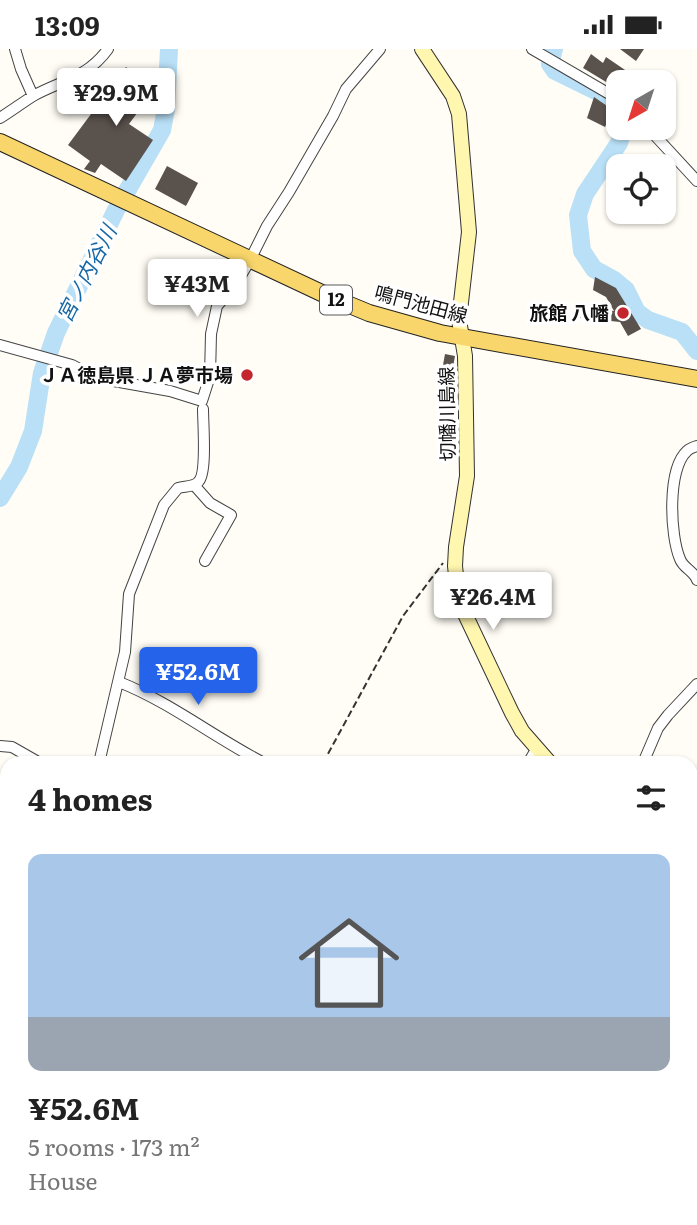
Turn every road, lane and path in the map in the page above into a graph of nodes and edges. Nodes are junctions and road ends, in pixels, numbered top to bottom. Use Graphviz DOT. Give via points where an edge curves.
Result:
graph roads {
  1 [pos="15,49"];
  2 [pos="108,49"];
  3 [pos="380,49"];
  4 [pos="422,49"];
  5 [pos="532,49"];
  6 [pos="606,92"];
  7 [pos="33,96"];
  8 [pos="0,118"];
  9 [pos="659,140"];
  10 [pos="0,142"];
  11 [pos="697,181"];
  12 [pos="250,260"];
  13 [pos="462,337"];
  14 [pos="0,345"];
  15 [pos="697,379"];
  16 [pos="203,409"];
  17 [pos="697,446"];
  18 [pos="194,485"];
  19 [pos="456,547"];
  20 [pos="205,561"];
  21 [pos="697,580"];
  22 [pos="119,683"];
  23 [pos="697,684"];
  24 [pos="0,746"];
  25 [pos="537,748"];
  26 [pos="28,756"];
  27 [pos="101,756"];
  28 [pos="250,756"];
  29 [pos="327,756"];
  30 [pos="532,756"];
  31 [pos="544,756"];
  32 [pos="646,756"];
  1 -- 7 [label="street"];
  2 -- 7 [label="street" via="84,74"];
  3 -- 12 [label="street" via="346,89"];
  4 -- 13 [label="main road, 切幡川島線" via="453,96 459,114 468,232"];
  5 -- 6 [label="street"];
  7 -- 8 [label="street"];
  9 -- 11 [label="street"];
  10 -- 12 [label="main road, 鳴門池田線 / 12"];
  12 -- 13 [label="main road, 鳴門池田線 / 12" via="369,313"];
  12 -- 14 [label="street" via="213,316 210,376 202,401 97,377 72,365"];
  13 -- 15 [label="main road, 鳴門池田線 / 12"];
  13 -- 19 [label="main road, 切幡川島線" via="467,476"];
  16 -- 18 [label="street" via="202,475"];
  17 -- 21 [label="street" via="681,459 671,506 680,560"];
  18 -- 20 [label="street" via="210,503 231,515"];
  18 -- 22 [label="street" via="178,488 164,505 129,594"];
  19 -- 25 [label="main road, 切幡川島線" via="457,585 465,614 512,713"];
  19 -- 29 [label="path" via="403,616"];
  22 -- 27 [label="street"];
  22 -- 28 [label="street"];
  23 -- 32 [label="street" via="667,715"];
  24 -- 26 [label="street"];
  25 -- 30 [label="street"];
  25 -- 31 [label="main road, 切幡川島線"];
}
